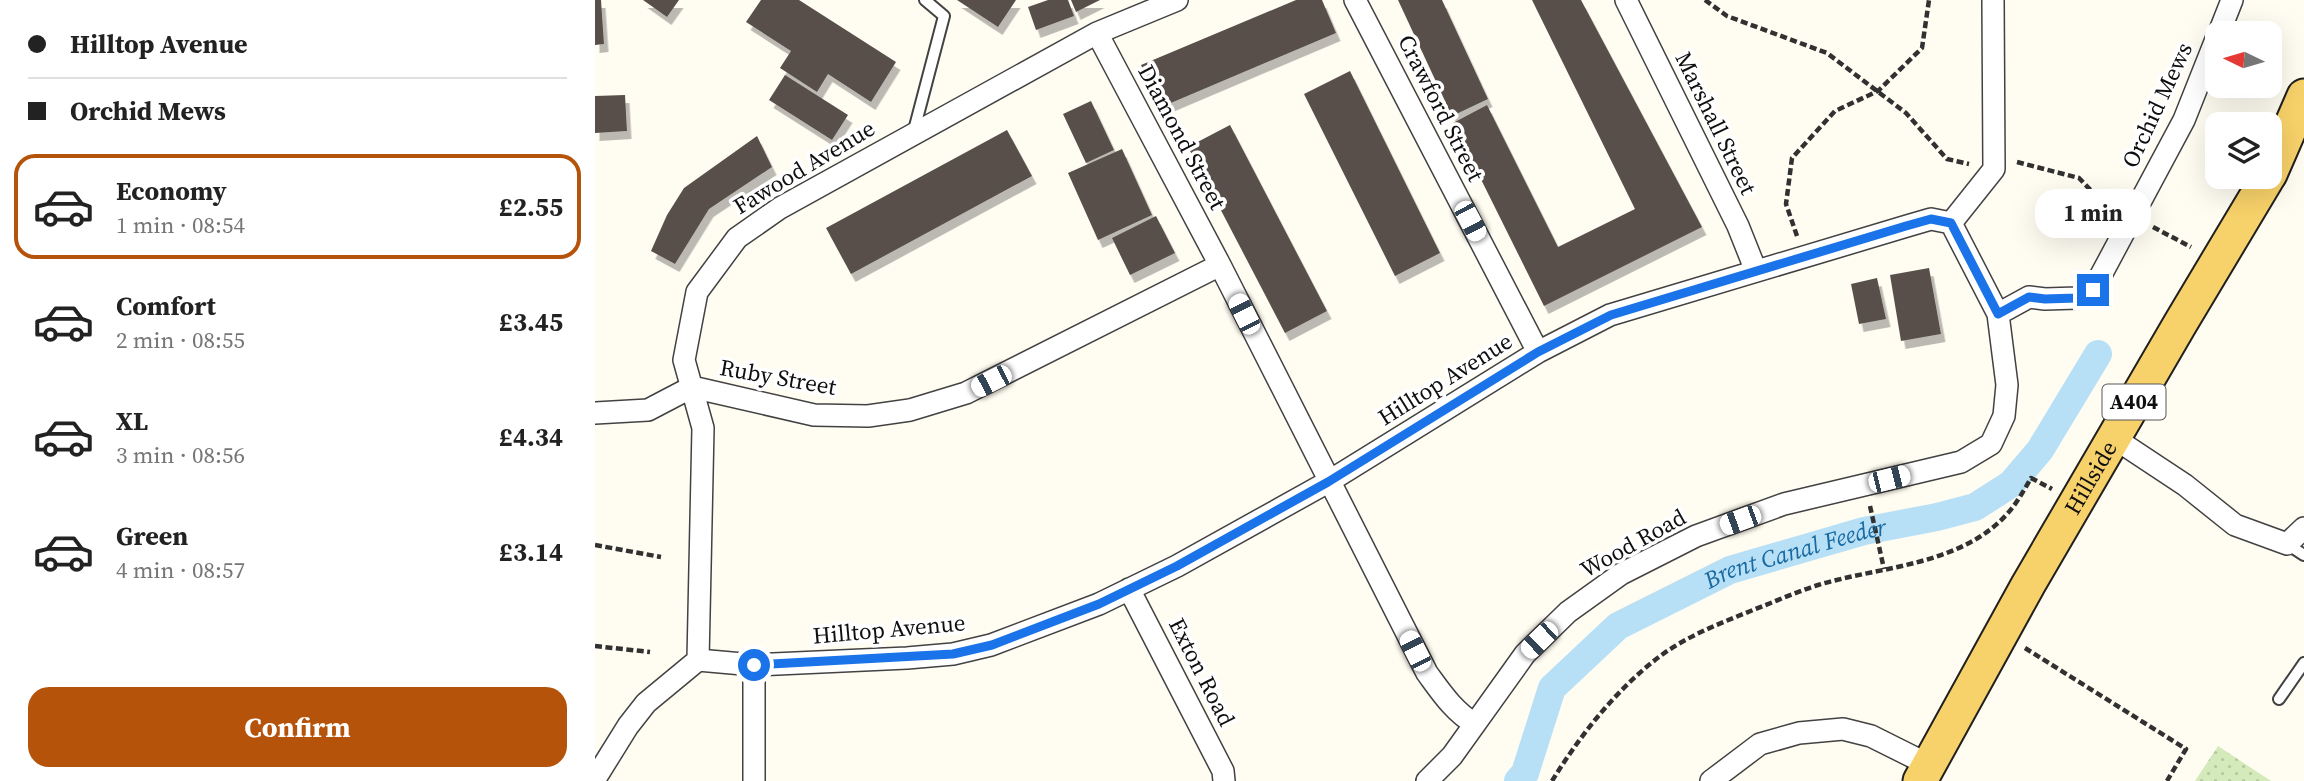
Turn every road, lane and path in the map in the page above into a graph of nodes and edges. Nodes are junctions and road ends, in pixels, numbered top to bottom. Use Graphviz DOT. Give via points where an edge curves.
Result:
graph roads {
  1 [pos="925,0"];
  2 [pos="1177,0"];
  3 [pos="1355,0"];
  4 [pos="1626,0"];
  5 [pos="1705,0"];
  6 [pos="1929,0"];
  7 [pos="1993,0"];
  8 [pos="2232,0"];
  9 [pos="2224,21"];
  10 [pos="1097,33"];
  11 [pos="2205,68"];
  12 [pos="1878,92"];
  13 [pos="2304,96"];
  14 [pos="913,134"];
  15 [pos="2282,146"];
  16 [pos="1947,159"];
  17 [pos="1994,169"];
  18 [pos="2261,189"];
  19 [pos="2133,216"];
  20 [pos="1951,223"];
  21 [pos="2191,247"];
  22 [pos="1805,256"];
  23 [pos="1220,265"];
  24 [pos="1756,271"];
  25 [pos="1998,314"];
  26 [pos="1538,352"];
  27 [pos="692,387"];
  28 [pos="595,413"];
  29 [pos="2114,438"];
  30 [pos="1328,482"];
  31 [pos="2046,486"];
  32 [pos="1872,515"];
  33 [pos="2304,528"];
  34 [pos="595,545"];
  35 [pos="2296,550"];
  36 [pos="661,557"];
  37 [pos="1884,569"];
  38 [pos="1129,589"];
  39 [pos="595,646"];
  40 [pos="2024,648"];
  41 [pos="650,652"];
  42 [pos="698,660"];
  43 [pos="2304,663"];
  44 [pos="754,665"];
  45 [pos="2279,699"];
  46 [pos="1475,724"];
  47 [pos="1924,773"];
  48 [pos="595,779"];
  49 [pos="754,781"];
  50 [pos="1224,781"];
  51 [pos="1427,781"];
  52 [pos="1552,781"];
  53 [pos="1711,781"];
  54 [pos="2167,781"];
  1 -- 14 [label="lane" via="944,16"];
  2 -- 10 [label="street, Fawood Avenue"];
  3 -- 26 [label="street, Crawford Street"];
  4 -- 24 [label="street, Marshall Street"];
  5 -- 12 [label="path" via="1727,16 1827,53"];
  6 -- 12 [label="path" via="1921,48"];
  7 -- 17 [label="street"];
  8 -- 9 [label="street, Orchid Mews"];
  10 -- 14 [label="street, Fawood Avenue"];
  10 -- 23 [label="street, Diamond Street"];
  11 -- 19 [label="street, Orchid Mews" via="2184,120"];
  12 -- 16 [label="path" via="1906,113"];
  12 -- 22 [label="path" via="1835,111 1791,158 1786,204"];
  13 -- 15 [label="main road, Hillside / A404"];
  14 -- 27 [label="street, Fawood Avenue" via="780,208 737,239 697,292 684,360"];
  17 -- 19 [label="path" via="2010,160 2079,178 2099,199"];
  17 -- 20 [label="street"];
  18 -- 29 [label="main road, Hillside / A404"];
  19 -- 21 [label="path"];
  19 -- 25 [label="street, Orchid Mews" via="2086,296 2029,297"];
  20 -- 22 [label="street, Hilltop Avenue" via="1931,219"];
  20 -- 25 [label="street, Wood Road"];
  22 -- 24 [label="street, Hilltop Avenue"];
  23 -- 27 [label="street, Ruby Street" via="966,393 910,410 868,416 814,415"];
  23 -- 30 [label="street, Diamond Street"];
  24 -- 26 [label="street, Hilltop Avenue" via="1611,315"];
  25 -- 46 [label="street, Wood Road" via="2007,385 2004,416 1991,444 1961,462 1784,504 1696,536 1621,574 1569,611 1525,654"];
  26 -- 30 [label="street, Hilltop Avenue"];
  27 -- 28 [label="street" via="648,410"];
  27 -- 42 [label="street, Fawood Avenue" via="702,428"];
  29 -- 35 [label="street" via="2235,525"];
  29 -- 47 [label="main road, Hillside / A404"];
  30 -- 38 [label="street, Hilltop Avenue"];
  30 -- 46 [label="street, Diamond Street" via="1427,673 1464,718"];
  31 -- 37 [label="path" via="2032,478 2008,513 1959,548"];
  32 -- 37 [label="path"];
  33 -- 35 [label="street"];
  34 -- 36 [label="path"];
  37 -- 52 [label="path" via="1817,586 1707,628 1663,655 1623,690 1577,741"];
  38 -- 44 [label="street, Hilltop Avenue" via="992,645 953,654"];
  38 -- 50 [label="street, Exton Road" via="1223,771"];
  39 -- 41 [label="path"];
  40 -- 54 [label="path" via="2186,750"];
  42 -- 44 [label="street, Hilltop Avenue"];
  42 -- 48 [label="street" via="646,703"];
  43 -- 45 [label="lane"];
  44 -- 49 [label="street"];
  46 -- 51 [label="street, Wood Road" via="1453,756"];
  47 -- 53 [label="street" via="1871,736 1843,729 1799,733 1760,744"];
}
